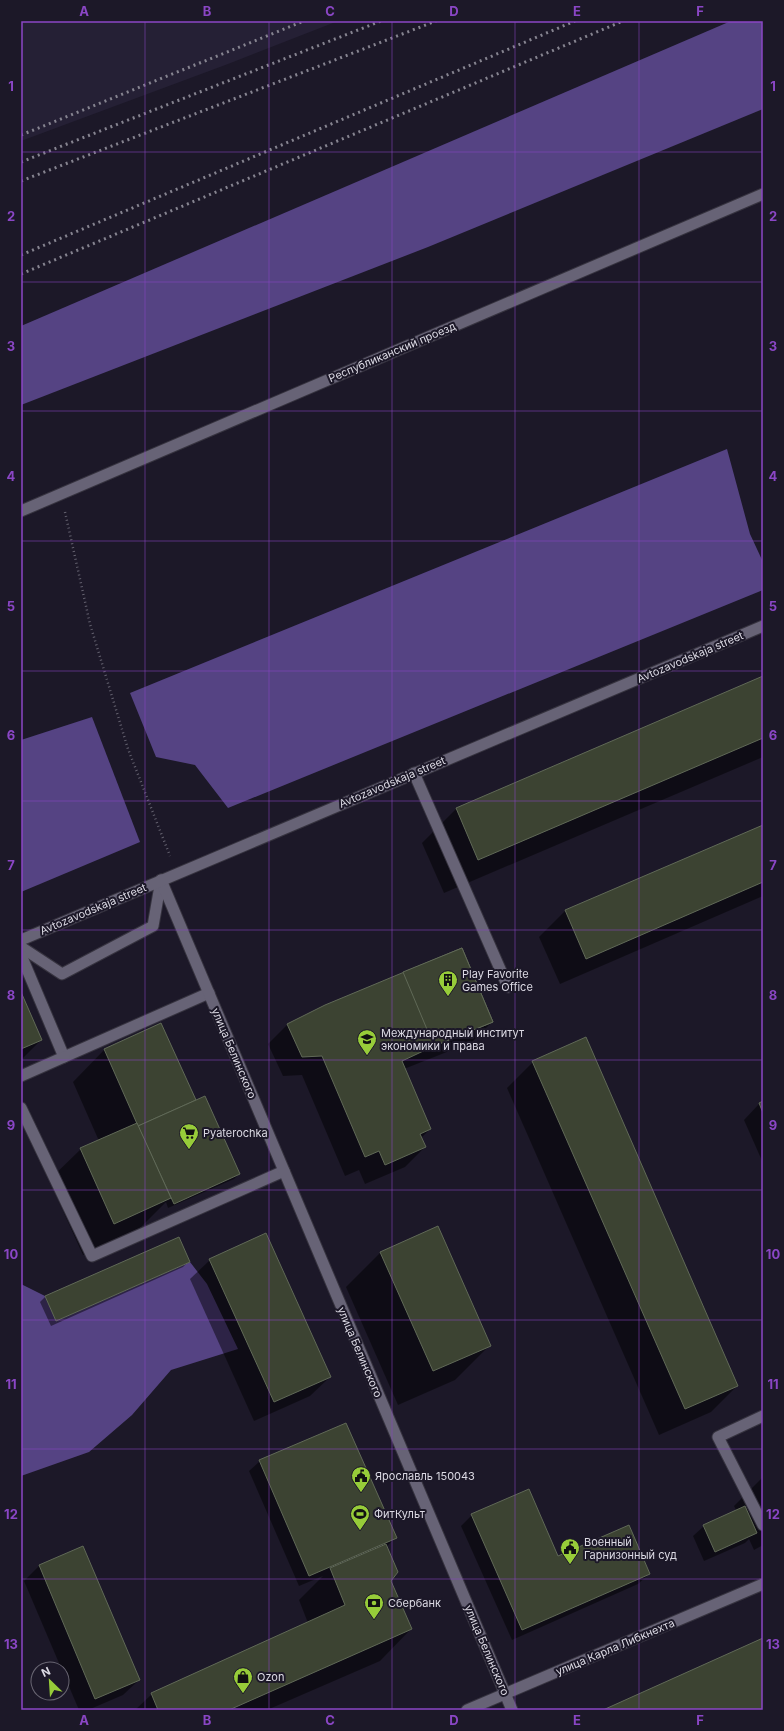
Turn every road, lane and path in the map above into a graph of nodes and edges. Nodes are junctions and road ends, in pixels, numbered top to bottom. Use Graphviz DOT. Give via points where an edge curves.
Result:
graph roads {
  1 [pos="763,194"];
  2 [pos="61,494"];
  3 [pos="21,511"];
  4 [pos="763,626"];
  5 [pos="414,773"];
  6 [pos="176,873"];
  7 [pos="161,880"];
  8 [pos="21,940"];
  9 [pos="21,946"];
  10 [pos="21,955"];
  11 [pos="508,987"];
  12 [pos="209,994"];
  13 [pos="64,1057"];
  14 [pos="21,1076"];
  15 [pos="21,1108"];
  16 [pos="284,1171"];
  17 [pos="763,1416"];
  18 [pos="763,1525"];
  19 [pos="763,1584"];
  20 [pos="505,1694"];
  21 [pos="467,1710"];
  22 [pos="512,1710"];
  1 -- 2 [label="street, Республиканский проезд"];
  2 -- 3 [label="street, Республиканский проезд"];
  2 -- 6 [label="path" via="90,624 128,749"];
  4 -- 5 [label="street, Avtozavodskaja street"];
  5 -- 6 [label="street, Avtozavodskaja street"];
  5 -- 11 [label="street"];
  6 -- 7 [label="street, Avtozavodskaja street"];
  7 -- 8 [label="street, Avtozavodskaja street"];
  7 -- 9 [label="street" via="153,926 62,974"];
  7 -- 12 [label="street, улица Белинского"];
  10 -- 13 [label="street"];
  12 -- 13 [label="street, улица Белинского"];
  12 -- 16 [label="street, улица Белинского"];
  13 -- 14 [label="street, улица Белинского"];
  15 -- 16 [label="street" via="92,1256"];
  16 -- 20 [label="street, улица Белинского"];
  17 -- 18 [label="street" via="718,1436"];
  19 -- 20 [label="street, улица Карла Либкнехта"];
  20 -- 21 [label="street, улица Карла Либкнехта"];
  20 -- 22 [label="street, улица Белинского"];
}
